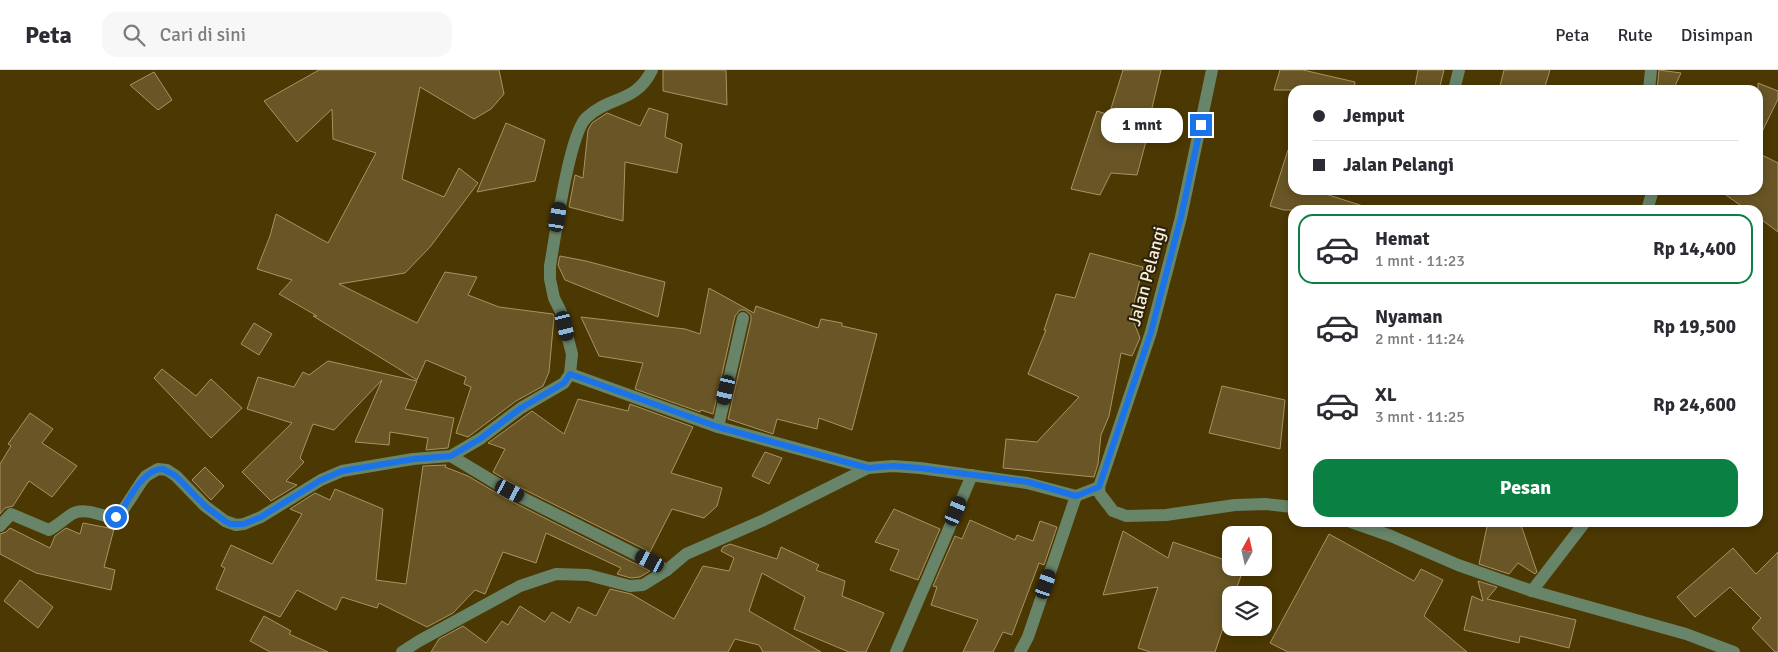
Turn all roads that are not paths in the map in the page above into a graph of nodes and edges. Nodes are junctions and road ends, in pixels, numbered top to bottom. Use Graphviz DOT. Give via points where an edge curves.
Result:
graph roads {
  1 [pos="652,70"];
  2 [pos="1212,70"];
  3 [pos="1459,70"];
  4 [pos="1651,70"];
  5 [pos="1455,85"];
  6 [pos="1650,85"];
  7 [pos="742,318"];
  8 [pos="570,374"];
  9 [pos="718,427"];
  10 [pos="451,456"];
  11 [pos="868,468"];
  12 [pos="972,475"];
  13 [pos="1099,487"];
  14 [pos="1076,496"];
  15 [pos="1288,508"];
  16 [pos="0,526"];
  17 [pos="1365,527"];
  18 [pos="1581,527"];
  19 [pos="667,570"];
  20 [pos="1532,591"];
  21 [pos="402,652"];
  22 [pos="896,652"];
  23 [pos="1020,652"];
  24 [pos="1734,652"];
  1 -- 8 [label="street" via="638,91 595,110 578,130 564,184 550,266 554,298 572,354"];
  2 -- 13 [label="street, Jalan Pelangi" via="1181,217 1151,332"];
  3 -- 5 [label="street"];
  4 -- 6 [label="street"];
  7 -- 9 [label="street"];
  8 -- 9 [label="street"];
  8 -- 10 [label="street" via="564,383"];
  9 -- 11 [label="street"];
  10 -- 16 [label="street" via="342,471 244,524 225,521 176,476 158,469 142,481 116,517 74,512 49,530 11,514"];
  10 -- 19 [label="street" via="510,491"];
  11 -- 12 [label="street" via="893,466"];
  11 -- 19 [label="street" via="764,520 686,554"];
  12 -- 14 [label="street" via="1028,482"];
  12 -- 22 [label="street"];
  13 -- 14 [label="street"];
  13 -- 15 [label="street" via="1100,494 1113,511 1126,516 1166,515 1258,504"];
  14 -- 23 [label="street"];
  17 -- 20 [label="street"];
  18 -- 20 [label="street"];
  19 -- 21 [label="street" via="637,586 576,574 556,574 537,579"];
  20 -- 24 [label="street" via="1686,634"];
}
